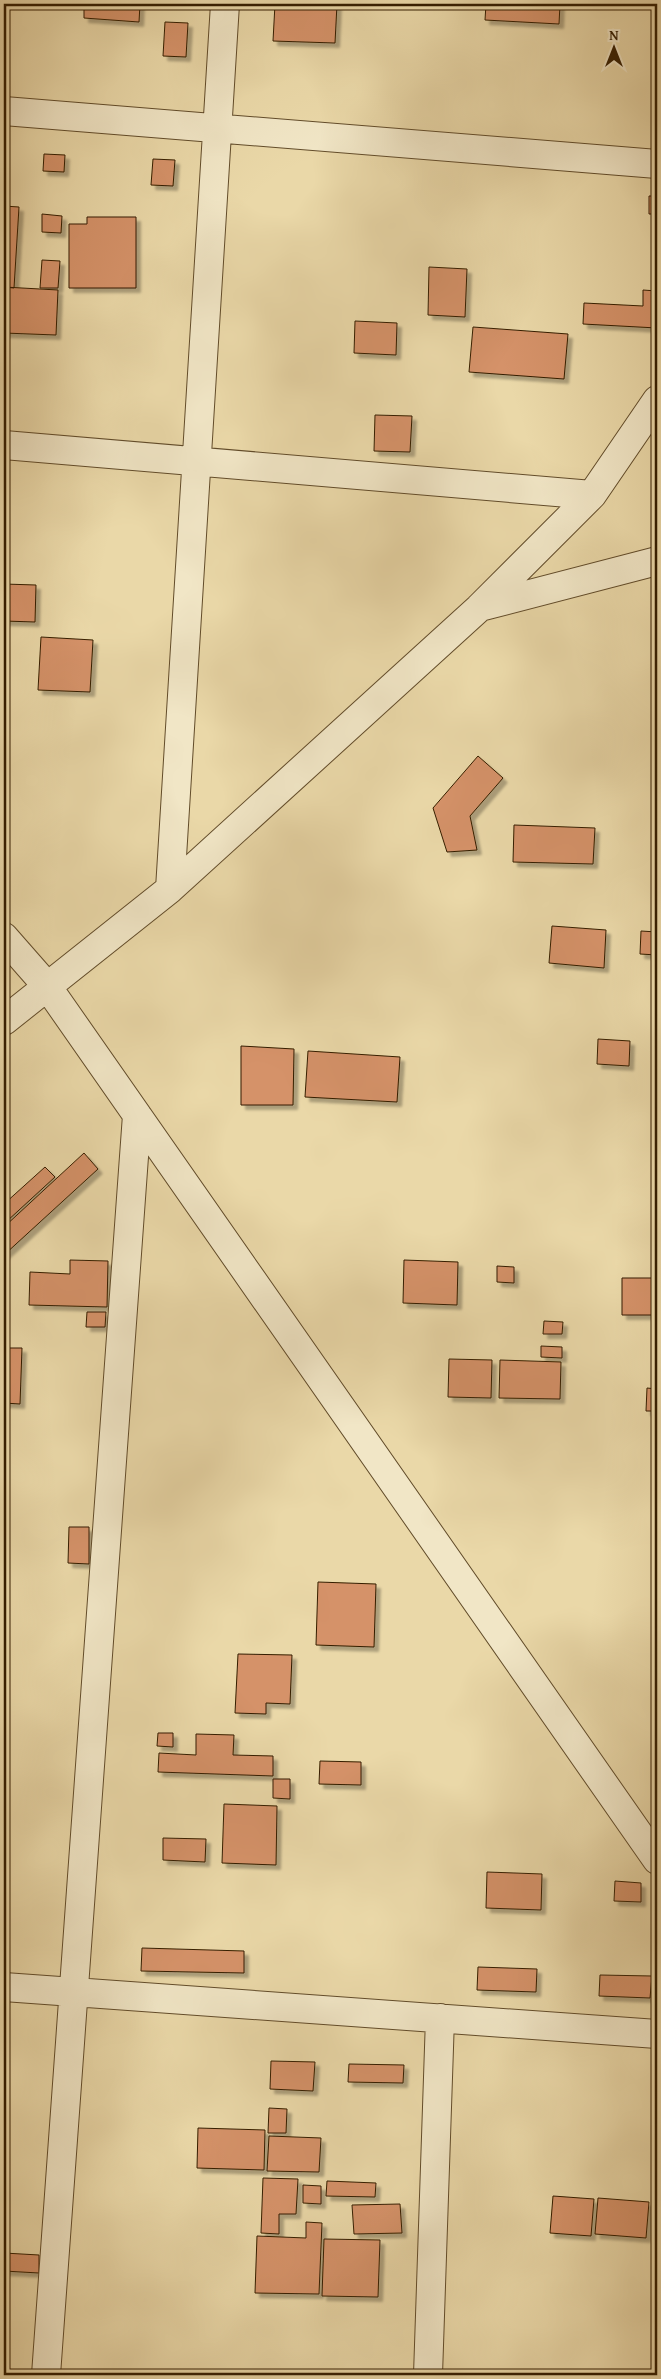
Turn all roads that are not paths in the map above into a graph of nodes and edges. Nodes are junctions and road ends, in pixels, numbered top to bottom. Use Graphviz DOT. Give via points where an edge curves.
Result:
graph roads {
  1 [pos="225,4"];
  2 [pos="4,111"];
  3 [pos="217,128"];
  4 [pos="657,164"];
  5 [pos="657,400"];
  6 [pos="4,445"];
  7 [pos="195,461"];
  8 [pos="592,495"];
  9 [pos="657,561"];
  10 [pos="479,608"];
  11 [pos="170,889"];
  12 [pos="4,937"];
  13 [pos="47,986"];
  14 [pos="4,1021"];
  15 [pos="137,1115"];
  16 [pos="657,1860"];
  17 [pos="4,1987"];
  18 [pos="74,1992"];
  19 [pos="440,2018"];
  20 [pos="657,2034"];
  21 [pos="46,2375"];
  22 [pos="428,2375"];
  1 -- 3 [label="street"];
  2 -- 3 [label="street"];
  3 -- 4 [label="street"];
  3 -- 7 [label="street"];
  5 -- 8 [label="street"];
  6 -- 7 [label="street"];
  7 -- 8 [label="street"];
  7 -- 11 [label="street"];
  8 -- 10 [label="street"];
  9 -- 10 [label="street"];
  10 -- 11 [label="street"];
  11 -- 13 [label="street"];
  12 -- 13 [label="street"];
  13 -- 14 [label="street"];
  13 -- 15 [label="street"];
  15 -- 16 [label="street"];
  15 -- 18 [label="street"];
  17 -- 18 [label="street"];
  18 -- 19 [label="street"];
  18 -- 21 [label="street"];
  19 -- 20 [label="street"];
  19 -- 22 [label="street"];
}
